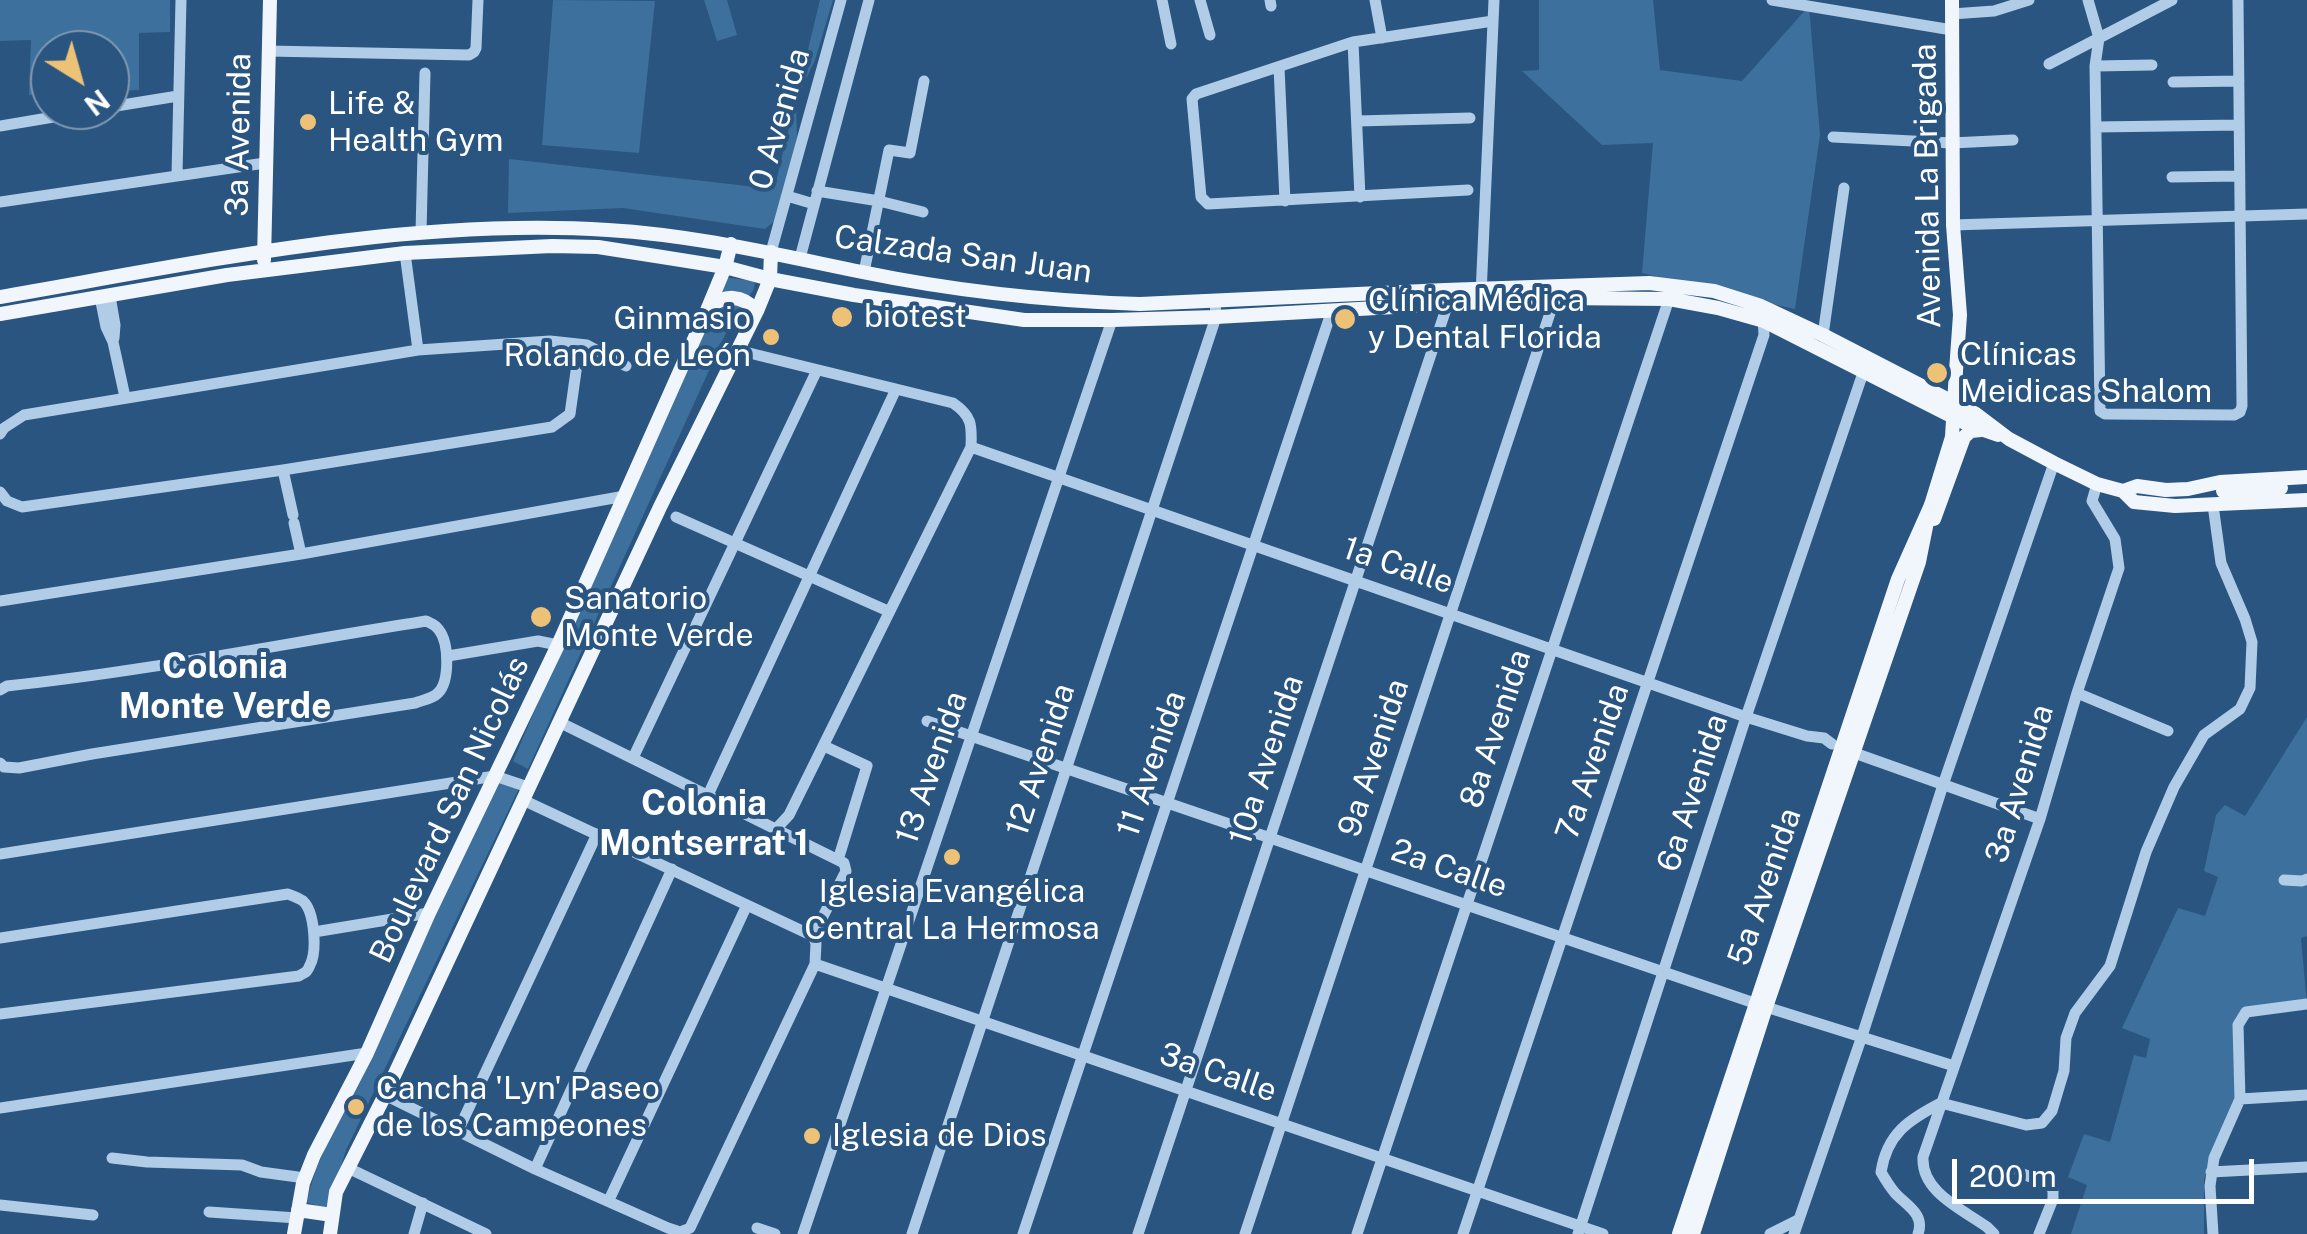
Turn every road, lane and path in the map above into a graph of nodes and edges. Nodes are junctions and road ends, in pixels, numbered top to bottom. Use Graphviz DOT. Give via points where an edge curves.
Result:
graph roads {
  1 [pos="181,0"];
  2 [pos="270,0"];
  3 [pos="478,0"];
  4 [pos="842,0"];
  5 [pos="869,0"];
  6 [pos="1162,0"];
  7 [pos="1200,0"];
  8 [pos="1375,0"];
  9 [pos="1494,0"];
  10 [pos="1772,0"];
  11 [pos="2029,0"];
  12 [pos="2088,0"];
  13 [pos="2170,0"];
  14 [pos="2238,0"];
  15 [pos="1952,15"];
  16 [pos="1493,21"];
  17 [pos="1210,35"];
  18 [pos="1382,38"];
  19 [pos="2099,38"];
  20 [pos="1353,42"];
  21 [pos="1171,44"];
  22 [pos="268,51"];
  23 [pos="2049,64"];
  24 [pos="2152,65"];
  25 [pos="2094,66"];
  26 [pos="1279,67"];
  27 [pos="425,74"];
  28 [pos="924,80"];
  29 [pos="2238,81"];
  30 [pos="2173,82"];
  31 [pos="178,96"];
  32 [pos="130,104"];
  33 [pos="1470,118"];
  34 [pos="30,121"];
  35 [pos="1358,121"];
  36 [pos="2239,125"];
  37 [pos="0,126"];
  38 [pos="2096,127"];
  39 [pos="1833,136"];
  40 [pos="2013,140"];
  41 [pos="1952,143"];
  42 [pos="264,163"];
  43 [pos="178,175"];
  44 [pos="2239,176"];
  45 [pos="2172,177"];
  46 [pos="1844,188"];
  47 [pos="1468,190"];
  48 [pos="787,196"];
  49 [pos="816,197"];
  50 [pos="1360,197"];
  51 [pos="1284,201"];
  52 [pos="0,202"];
  53 [pos="879,202"];
  54 [pos="923,212"];
  55 [pos="2307,214"];
  56 [pos="2240,216"];
  57 [pos="2098,219"];
  58 [pos="1953,225"];
  59 [pos="421,232"];
  60 [pos="731,244"];
  61 [pos="264,252"];
  62 [pos="771,252"];
  63 [pos="406,253"];
  64 [pos="800,258"];
  65 [pos="725,267"];
  66 [pos="264,270"];
  67 [pos="864,272"];
  68 [pos="770,279"];
  69 [pos="105,296"];
  70 [pos="1447,296"];
  71 [pos="1481,296"];
  72 [pos="0,297"];
  73 [pos="1555,298"];
  74 [pos="1669,299"];
  75 [pos="1086,301"];
  76 [pos="708,308"];
  77 [pos="1216,309"];
  78 [pos="1332,310"];
  79 [pos="757,311"];
  80 [pos="1763,313"];
  81 [pos="0,314"];
  82 [pos="1024,320"];
  83 [pos="1112,320"];
  84 [pos="1823,335"];
  85 [pos="570,345"];
  86 [pos="418,350"];
  87 [pos="738,350"];
  88 [pos="626,366"];
  89 [pos="817,370"];
  90 [pos="1864,370"];
  91 [pos="1956,370"];
  92 [pos="896,389"];
  93 [pos="125,397"];
  94 [pos="1946,414"];
  95 [pos="1980,430"];
  96 [pos="2,431"];
  97 [pos="2009,439"];
  98 [pos="971,447"];
  99 [pos="2054,463"];
  100 [pos="283,470"];
  101 [pos="2307,477"];
  102 [pos="1059,478"];
  103 [pos="2097,484"];
  104 [pos="2205,486"];
  105 [pos="2307,486"];
  106 [pos="2123,491"];
  107 [pos="3,496"];
  108 [pos="625,496"];
  109 [pos="2307,500"];
  110 [pos="2213,505"];
  111 [pos="1154,511"];
  112 [pos="676,517"];
  113 [pos="736,542"];
  114 [pos="1254,546"];
  115 [pos="301,554"];
  116 [pos="1912,560"];
  117 [pos="810,575"];
  118 [pos="1356,581"];
  119 [pos="0,600"];
  120 [pos="888,611"];
  121 [pos="1450,614"];
  122 [pos="558,645"];
  123 [pos="1552,649"];
  124 [pos="448,656"];
  125 [pos="1648,682"];
  126 [pos="0,690"];
  127 [pos="2077,693"];
  128 [pos="1746,716"];
  129 [pos="928,721"];
  130 [pos="559,722"];
  131 [pos="2168,731"];
  132 [pos="972,736"];
  133 [pos="824,746"];
  134 [pos="1842,748"];
  135 [pos="633,758"];
  136 [pos="0,763"];
  137 [pos="1067,768"];
  138 [pos="495,776"];
  139 [pos="1942,785"];
  140 [pos="525,793"];
  141 [pos="708,795"];
  142 [pos="1168,803"];
  143 [pos="2040,818"];
  144 [pos="776,829"];
  145 [pos="597,834"];
  146 [pos="1270,838"];
  147 [pos="0,854"];
  148 [pos="838,860"];
  149 [pos="672,869"];
  150 [pos="1366,870"];
  151 [pos="2307,879"];
  152 [pos="2284,880"];
  153 [pos="747,904"];
  154 [pos="1467,904"];
  155 [pos="429,913"];
  156 [pos="314,932"];
  157 [pos="814,936"];
  158 [pos="1563,937"];
  159 [pos="0,938"];
  160 [pos="815,964"];
  161 [pos="1665,972"];
  162 [pos="886,988"];
  163 [pos="2307,1004"];
  164 [pos="1761,1005"];
  165 [pos="0,1014"];
  166 [pos="983,1022"];
  167 [pos="1862,1036"];
  168 [pos="367,1054"];
  169 [pos="1084,1056"];
  170 [pos="1954,1066"];
  171 [pos="1186,1091"];
  172 [pos="385,1095"];
  173 [pos="2307,1095"];
  174 [pos="2240,1099"];
  175 [pos="1941,1102"];
  176 [pos="0,1108"];
  177 [pos="1281,1124"];
  178 [pos="458,1131"];
  179 [pos="112,1158"];
  180 [pos="1382,1158"];
  181 [pos="2307,1167"];
  182 [pos="348,1168"];
  183 [pos="535,1168"];
  184 [pos="2211,1172"];
  185 [pos="2020,1173"];
  186 [pos="305,1178"];
  187 [pos="1478,1191"];
  188 [pos="609,1200"];
  189 [pos="423,1204"];
  190 [pos="0,1205"];
  191 [pos="209,1212"];
  192 [pos="298,1214"];
  193 [pos="93,1215"];
  194 [pos="332,1215"];
  195 [pos="1798,1220"];
  196 [pos="757,1228"];
  197 [pos="1580,1230"];
  198 [pos="294,1234"];
  199 [pos="330,1234"];
  200 [pos="414,1234"];
  201 [pos="486,1234"];
  202 [pos="774,1234"];
  203 [pos="803,1234"];
  204 [pos="912,1234"];
  205 [pos="1023,1234"];
  206 [pos="1138,1234"];
  207 [pos="1244,1234"];
  208 [pos="1357,1234"];
  209 [pos="1463,1234"];
  210 [pos="1603,1234"];
  211 [pos="1679,1234"];
  212 [pos="1694,1234"];
  213 [pos="1770,1234"];
  214 [pos="1794,1234"];
  215 [pos="1918,1234"];
  216 [pos="1994,1234"];
  217 [pos="2038,1234"];
  218 [pos="2214,1234"];
  1 -- 31 [label="street"];
  2 -- 22 [label="main road, 3a Avenida"];
  3 -- 22 [label="street" via="469,55"];
  4 -- 48 [label="street, 0 Avenida"];
  5 -- 49 [label="street"];
  6 -- 21 [label="street"];
  7 -- 17 [label="street"];
  8 -- 18 [label="street"];
  9 -- 16 [label="street"];
  10 -- 15 [label="street"];
  11 -- 15 [label="street"];
  12 -- 19 [label="street"];
  13 -- 19 [label="street"];
  14 -- 29 [label="street"];
  15 -- 41 [label="main road, Avenida La Brigada"];
  16 -- 18 [label="street"];
  16 -- 71 [label="street"];
  18 -- 20 [label="street"];
  19 -- 23 [label="street"];
  19 -- 25 [label="street"];
  20 -- 26 [label="street"];
  20 -- 35 [label="street"];
  22 -- 42 [label="main road, 3a Avenida"];
  24 -- 25 [label="street"];
  25 -- 38 [label="street"];
  26 -- 51 [label="street"];
  26 -- 51 [label="street" via="1192,98 1203,201"];
  27 -- 59 [label="street"];
  28 -- 53 [label="street" via="910,153 890,150"];
  29 -- 30 [label="street"];
  29 -- 36 [label="street"];
  31 -- 32 [label="street"];
  31 -- 43 [label="street"];
  33 -- 35 [label="street"];
  34 -- 37 [label="street"];
  35 -- 50 [label="street"];
  36 -- 38 [label="street"];
  36 -- 44 [label="street"];
  38 -- 57 [label="street"];
  39 -- 41 [label="street"];
  40 -- 41 [label="street"];
  41 -- 58 [label="main road, Avenida La Brigada"];
  42 -- 43 [label="street"];
  42 -- 61 [label="main road, 3a Avenida"];
  43 -- 52 [label="street"];
  44 -- 45 [label="street"];
  44 -- 56 [label="street"];
  46 -- 84 [label="street"];
  47 -- 50 [label="street"];
  48 -- 49 [label="street"];
  48 -- 62 [label="street, 0 Avenida"];
  49 -- 53 [label="street"];
  49 -- 64 [label="street"];
  50 -- 51 [label="street"];
  53 -- 54 [label="street"];
  53 -- 67 [label="street"];
  55 -- 56 [label="street"];
  56 -- 57 [label="street"];
  56 -- 57 [label="street" via="2240,412 2234,415 2100,411"];
  57 -- 58 [label="street"];
  58 -- 91 [label="main road, Avenida La Brigada" via="1960,315"];
  59 -- 60 [label="main road, Calzada San Juan" via="607,230"];
  59 -- 61 [label="main road, Calzada San Juan"];
  60 -- 62 [label="main road, Calzada San Juan"];
  60 -- 65 [label="main road, Boulevard San Nicolás"];
  61 -- 66 [label="main road, 3a Avenida"];
  61 -- 72 [label="main road, Calzada San Juan"];
  62 -- 64 [label="main road, Calzada San Juan"];
  62 -- 68 [label="main road, Boulevard San Nicolás"];
  63 -- 65 [label="main road, Calzada San Juan" via="598,247"];
  63 -- 66 [label="main road, Calzada San Juan"];
  63 -- 86 [label="street"];
  64 -- 67 [label="main road, Calzada San Juan"];
  65 -- 68 [label="main road, Calzada San Juan"];
  65 -- 76 [label="main road, Boulevard San Nicolás"];
  66 -- 69 [label="main road, Calzada San Juan"];
  67 -- 75 [label="main road, Calzada San Juan" via="1009,296"];
  68 -- 79 [label="main road, Boulevard San Nicolás"];
  68 -- 82 [label="main road, Calzada San Juan"];
  69 -- 81 [label="main road, Calzada San Juan"];
  69 -- 93 [label="street" via="106,327"];
  70 -- 71 [label="main road, Calzada San Juan"];
  70 -- 77 [label="main road, Calzada San Juan"];
  70 -- 78 [label="main road, Calzada San Juan" via="1420,306"];
  70 -- 118 [label="street, 10a Avenida"];
  71 -- 73 [label="main road, Calzada San Juan"];
  71 -- 80 [label="main road, Calzada San Juan" via="1649,283 1714,291"];
  73 -- 74 [label="main road, Calzada San Juan"];
  73 -- 121 [label="street, 9a Avenida"];
  74 -- 80 [label="main road, Calzada San Juan"];
  74 -- 123 [label="street, 8a Avenida"];
  75 -- 77 [label="main road, Calzada San Juan"];
  75 -- 82 [label="main road" via="1070,313 1038,312"];
  76 -- 79 [label="main road" via="728,297 750,302"];
  76 -- 108 [label="main road, Boulevard San Nicolás"];
  77 -- 78 [label="main road, Calzada San Juan"];
  77 -- 83 [label="main road, Calzada San Juan"];
  77 -- 111 [label="street, 12 Avenida"];
  78 -- 114 [label="street, 11 Avenida"];
  79 -- 87 [label="main road, Boulevard San Nicolás"];
  80 -- 84 [label="main road, Calzada San Juan"];
  80 -- 90 [label="main road, Calzada San Juan"];
  80 -- 125 [label="street, 7a Avenida" via="1764,336"];
  82 -- 83 [label="main road, Calzada San Juan"];
  83 -- 102 [label="street, 13 Avenida"];
  84 -- 97 [label="main road, Calzada San Juan" via="1976,414"];
  85 -- 86 [label="street"];
  85 -- 88 [label="street" via="587,346"];
  85 -- 100 [label="street" via="578,357 570,414 552,427"];
  86 -- 93 [label="street"];
  87 -- 89 [label="street"];
  87 -- 130 [label="main road, Boulevard San Nicolás"];
  89 -- 92 [label="street"];
  89 -- 113 [label="street"];
  90 -- 94 [label="main road, Calzada San Juan"];
  90 -- 128 [label="street, 6a Avenida"];
  91 -- 116 [label="main road, 5a Avenida, bridge" via="1950,451"];
  92 -- 98 [label="street" via="953,403 969,418"];
  92 -- 117 [label="street"];
  93 -- 96 [label="street" via="24,415"];
  94 -- 95 [label="main road, Calzada San Juan"];
  94 -- 116 [label="main road, 5a Avenida" via="1944,458"];
  95 -- 97 [label="main road, Calzada San Juan"];
  95 -- 116 [label="main road, 5a Avenida" via="1964,437"];
  97 -- 99 [label="main road, Calzada San Juan"];
  98 -- 102 [label="street, 1a Calle"];
  98 -- 120 [label="street"];
  99 -- 103 [label="main road, Calzada San Juan"];
  99 -- 139 [label="street"];
  100 -- 107 [label="street" via="22,506"];
  100 -- 115 [label="street"];
  101 -- 104 [label="main road, Calzada San Juan"];
  102 -- 111 [label="street, 1a Calle"];
  102 -- 132 [label="street, 13 Avenida"];
  103 -- 106 [label="main road, Calzada San Juan"];
  103 -- 127 [label="street, 3a Avenida" via="2092,502 2115,539 2119,568"];
  104 -- 105 [label="main road"];
  104 -- 106 [label="main road, Calzada San Juan"];
  106 -- 110 [label="main road, Calzada San Juan" via="2151,505"];
  108 -- 115 [label="street"];
  108 -- 122 [label="main road, Boulevard San Nicolás"];
  109 -- 110 [label="main road, Calzada San Juan"];
  110 -- 175 [label="street" via="2222,563 2252,642 2250,688 2240,709 2204,735 2174,786 2110,966 2075,1013 2052,1111 2042,1123 2026,1125"];
  111 -- 114 [label="street, 1a Calle"];
  111 -- 137 [label="street, 12 Avenida"];
  112 -- 113 [label="street"];
  113 -- 117 [label="street"];
  113 -- 135 [label="street"];
  114 -- 118 [label="street, 1a Calle"];
  114 -- 142 [label="street, 11 Avenida"];
  115 -- 119 [label="street"];
  116 -- 134 [label="main road, 5a Avenida"];
  117 -- 120 [label="street"];
  117 -- 141 [label="street"];
  118 -- 121 [label="street, 1a Calle"];
  118 -- 146 [label="street, 10a Avenida"];
  120 -- 133 [label="street"];
  121 -- 123 [label="street, 1a Calle"];
  121 -- 150 [label="street, 9a Avenida"];
  122 -- 124 [label="street" via="538,641"];
  122 -- 138 [label="main road, Boulevard San Nicolás"];
  123 -- 125 [label="street, 1a Calle"];
  123 -- 154 [label="street, 8a Avenida"];
  124 -- 126 [label="street" via="441,632 426,621"];
  124 -- 136 [label="street" via="438,692 415,703 19,768"];
  125 -- 128 [label="street, 1a Calle"];
  125 -- 158 [label="street, 7a Avenida"];
  127 -- 131 [label="street"];
  127 -- 143 [label="street, 3a Avenida"];
  128 -- 134 [label="street, 1a Calle"];
  128 -- 161 [label="street, 6a Avenida"];
  129 -- 132 [label="street, 2a Calle"];
  130 -- 135 [label="street"];
  130 -- 140 [label="main road, Boulevard San Nicolás"];
  132 -- 137 [label="street, 2a Calle"];
  132 -- 162 [label="street, 13 Avenida"];
  133 -- 144 [label="street"];
  133 -- 148 [label="street" via="867,766"];
  134 -- 139 [label="street, 1a Calle"];
  134 -- 164 [label="main road, 5a Avenida"];
  135 -- 141 [label="street"];
  137 -- 142 [label="street, 2a Calle"];
  137 -- 166 [label="street, 12 Avenida"];
  138 -- 140 [label="street"];
  138 -- 147 [label="street"];
  138 -- 155 [label="main road, Boulevard San Nicolás"];
  139 -- 143 [label="street, 1a Calle"];
  139 -- 167 [label="street"];
  140 -- 145 [label="street"];
  140 -- 172 [label="main road, Boulevard San Nicolás"];
  141 -- 144 [label="street"];
  142 -- 146 [label="street, 2a Calle"];
  142 -- 169 [label="street, 11 Avenida"];
  143 -- 170 [label="street, 3a Avenida"];
  144 -- 148 [label="street"];
  145 -- 149 [label="street"];
  145 -- 178 [label="street"];
  146 -- 150 [label="street, 2a Calle"];
  146 -- 171 [label="street, 10a Avenida"];
  148 -- 157 [label="street" via="846,871"];
  149 -- 153 [label="street"];
  149 -- 183 [label="street"];
  150 -- 154 [label="street, 2a Calle"];
  150 -- 177 [label="street, 9a Avenida"];
  151 -- 152 [label="street"];
  153 -- 157 [label="street"];
  153 -- 188 [label="street"];
  154 -- 158 [label="street, 2a Calle"];
  154 -- 180 [label="street, 8a Avenida"];
  155 -- 156 [label="street"];
  155 -- 168 [label="main road, Boulevard San Nicolás"];
  156 -- 159 [label="street" via="306,906 288,894"];
  156 -- 165 [label="street" via="310,965 298,976"];
  157 -- 160 [label="street"];
  158 -- 161 [label="street, 2a Calle"];
  158 -- 187 [label="street, 7a Avenida"];
  160 -- 162 [label="street, 3a Calle"];
  160 -- 188 [label="street" via="690,1228 668,1228"];
  161 -- 164 [label="street, 2a Calle"];
  161 -- 197 [label="street, 6a Avenida"];
  162 -- 166 [label="street, 3a Calle"];
  162 -- 203 [label="street, 13 Avenida"];
  163 -- 174 [label="street" via="2246,1012 2238,1025"];
  164 -- 167 [label="street, 2a Calle"];
  164 -- 211 [label="main road, 5a Avenida"];
  164 -- 212 [label="main road, 5a Avenida"];
  166 -- 169 [label="street, 3a Calle"];
  166 -- 204 [label="street, 12 Avenida"];
  167 -- 170 [label="street, 2a Calle"];
  167 -- 195 [label="street"];
  168 -- 176 [label="street"];
  168 -- 186 [label="main road, Boulevard San Nicolás"];
  169 -- 171 [label="street, 3a Calle"];
  169 -- 205 [label="street, 11 Avenida"];
  170 -- 175 [label="street, 3a Avenida"];
  171 -- 177 [label="street, 3a Calle"];
  171 -- 206 [label="street, 10a Avenida"];
  172 -- 178 [label="street"];
  172 -- 182 [label="main road, Boulevard San Nicolás"];
  173 -- 174 [label="street"];
  174 -- 184 [label="street"];
  175 -- 215 [label="street" via="1916,1116 1884,1151 1880,1172 1917,1214"];
  175 -- 216 [label="street" via="1922,1170 1931,1186"];
  177 -- 180 [label="street, 3a Calle"];
  177 -- 207 [label="street, 9a Avenida"];
  178 -- 183 [label="street"];
  179 -- 186 [label="street" via="242,1164"];
  180 -- 187 [label="street, 3a Calle"];
  180 -- 208 [label="street, 8a Avenida"];
  181 -- 184 [label="street"];
  182 -- 189 [label="street"];
  182 -- 194 [label="main road, Boulevard San Nicolás"];
  183 -- 188 [label="street"];
  184 -- 218 [label="street"];
  185 -- 217 [label="street" via="2053,1190"];
  186 -- 192 [label="main road, Boulevard San Nicolás"];
  187 -- 197 [label="street, 3a Calle"];
  187 -- 209 [label="street, 7a Avenida"];
  189 -- 200 [label="street"];
  189 -- 201 [label="street"];
  190 -- 193 [label="street"];
  191 -- 192 [label="street"];
  192 -- 194 [label="main road"];
  192 -- 198 [label="main road, Boulevard San Nicolás"];
  194 -- 199 [label="main road, Boulevard San Nicolás"];
  195 -- 213 [label="street"];
  195 -- 214 [label="street"];
  196 -- 202 [label="street"];
  197 -- 210 [label="street, 3a Calle"];
}
